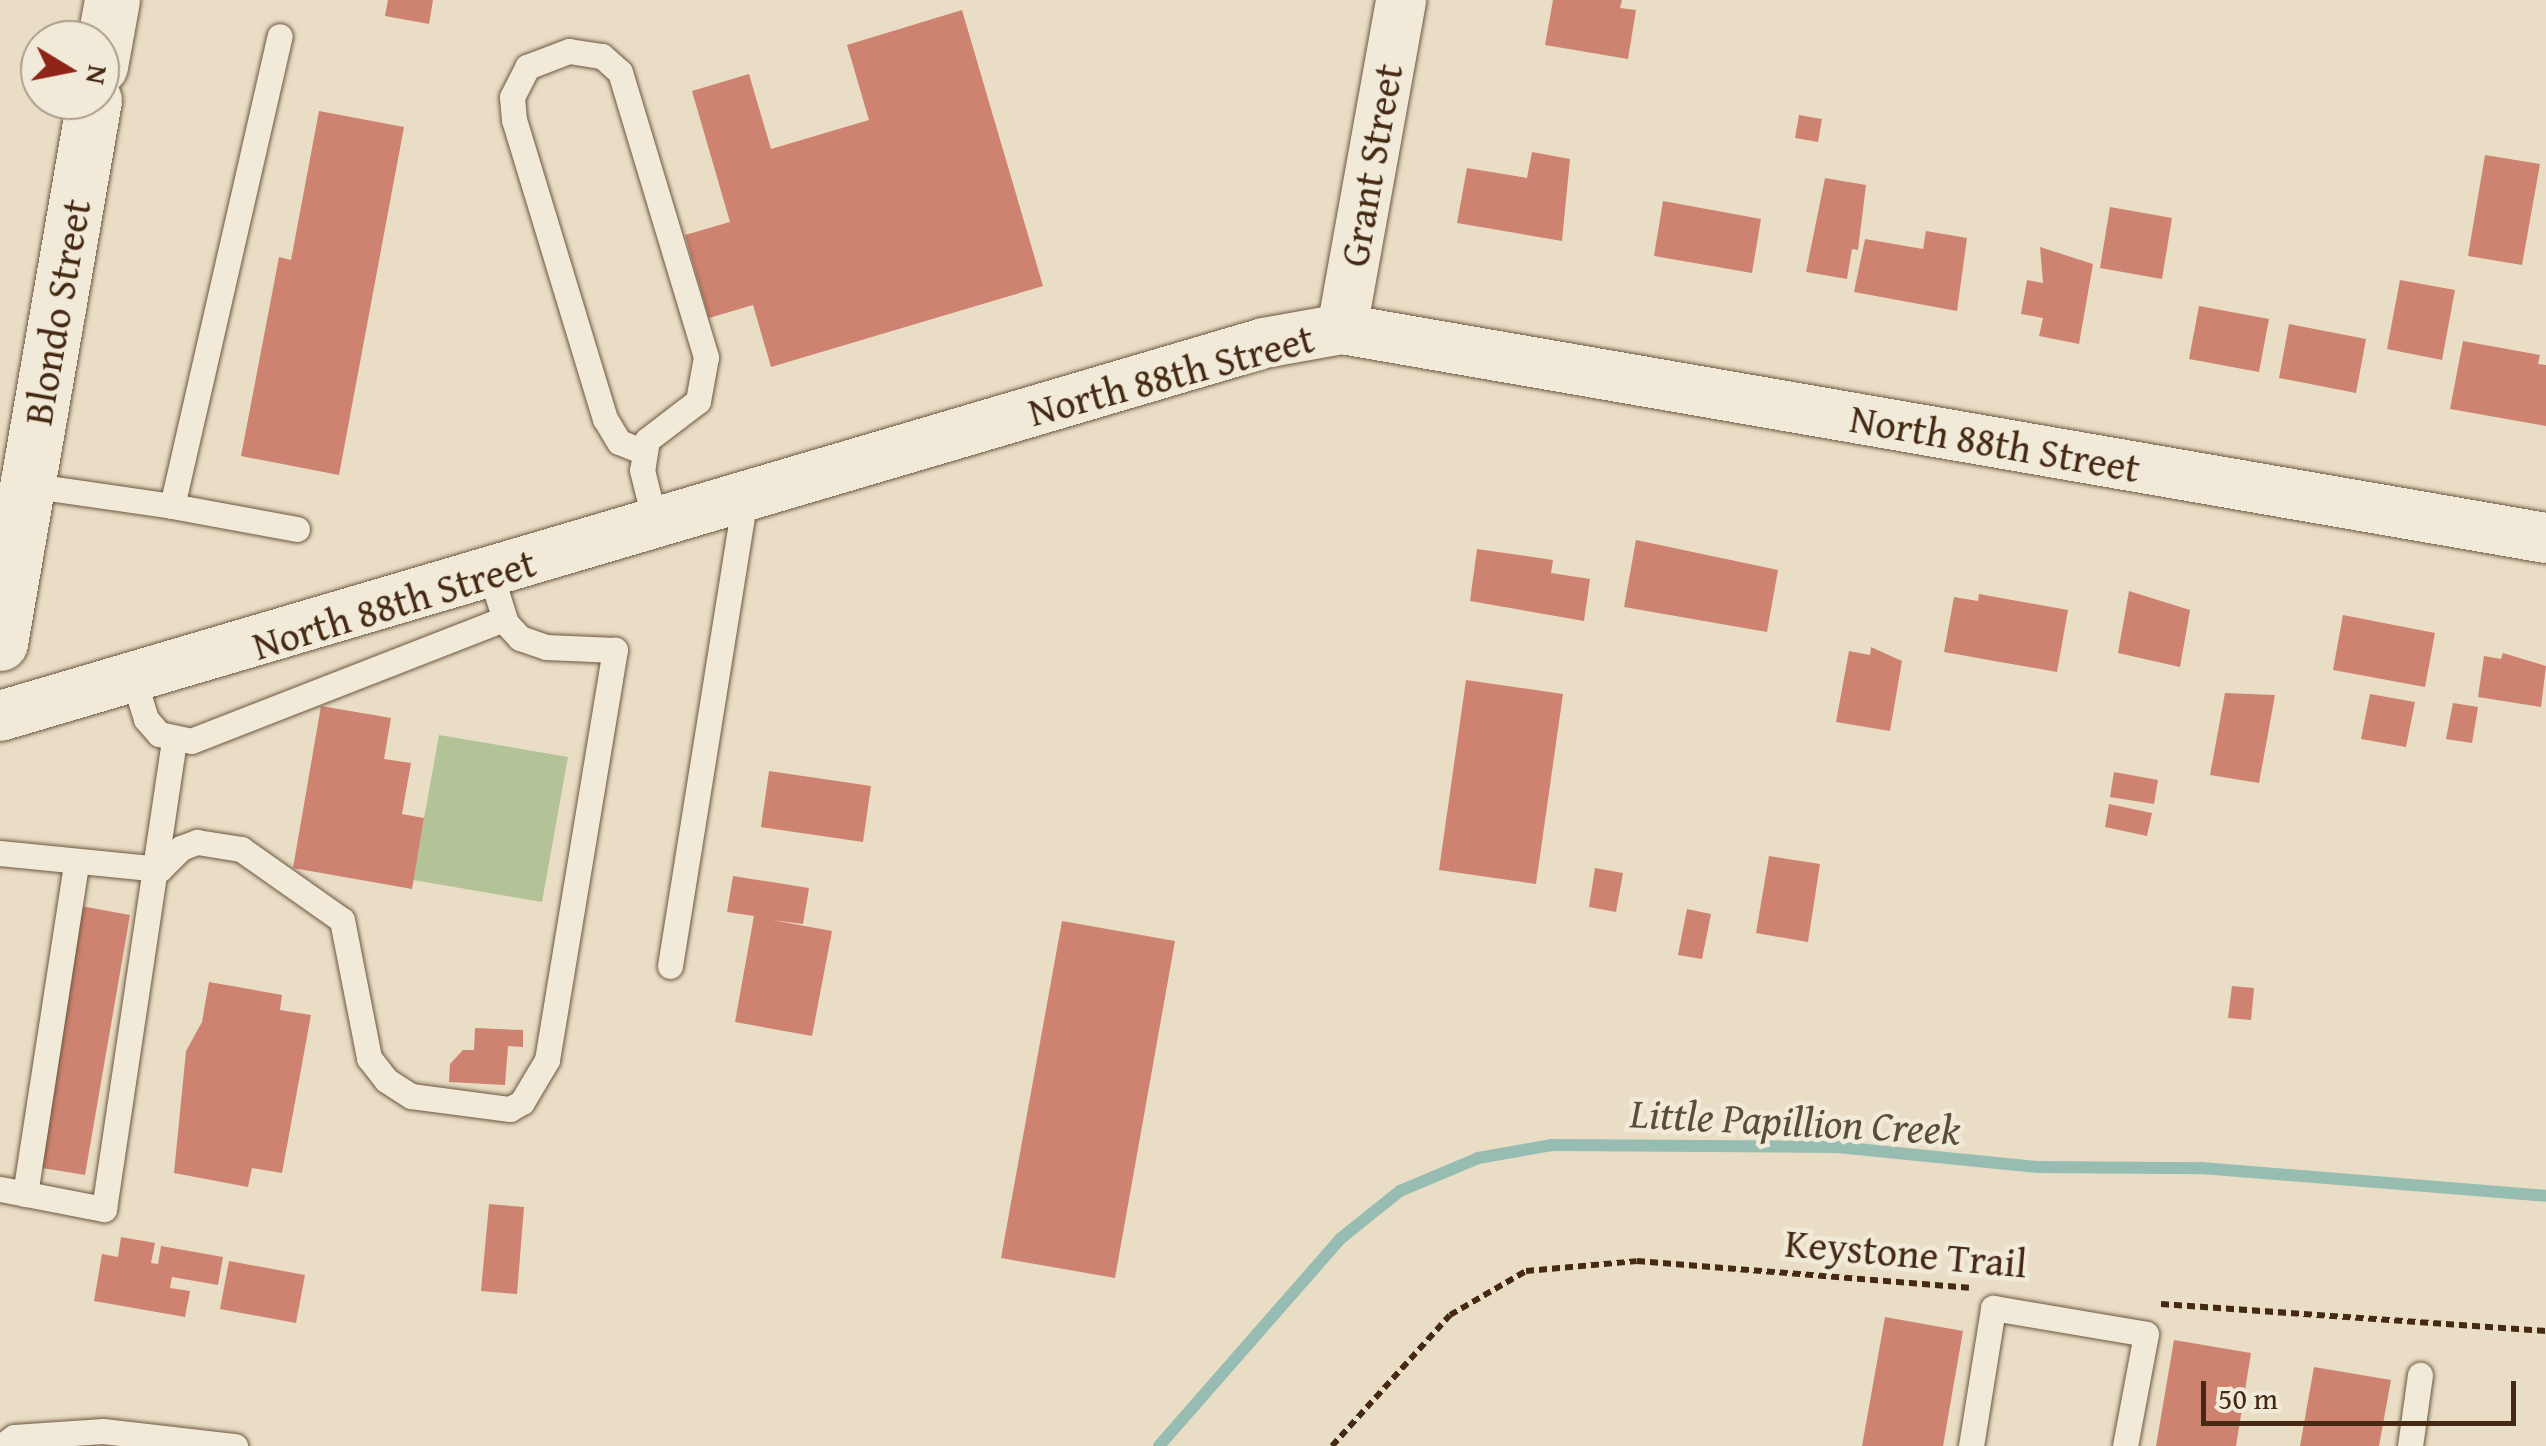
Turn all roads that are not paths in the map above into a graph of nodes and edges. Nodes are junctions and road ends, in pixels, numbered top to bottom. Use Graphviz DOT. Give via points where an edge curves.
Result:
graph roads {
  1 [pos="1400,0"];
  2 [pos="280,36"];
  3 [pos="91,120"];
  4 [pos="1342,329"];
  5 [pos="644,452"];
  6 [pos="27,485"];
  7 [pos="746,499"];
  8 [pos="172,506"];
  9 [pos="656,526"];
  10 [pos="297,530"];
  11 [pos="2546,538"];
  12 [pos="498,597"];
  13 [pos="0,643"];
  14 [pos="134,680"];
  15 [pos="0,716"];
  16 [pos="174,742"];
  17 [pos="0,853"];
  18 [pos="76,865"];
  19 [pos="160,869"];
  20 [pos="670,966"];
  21 [pos="12,1191"];
  22 [pos="2420,1375"];
  23 [pos="2,1446"];
  24 [pos="235,1446"];
  25 [pos="1970,1446"];
  26 [pos="2125,1446"];
  27 [pos="2410,1446"];
  1 -- 4 [label="street, Grant Street"];
  2 -- 8 [label="lane"];
  3 -- 6 [label="main road, Blondo Street"];
  4 -- 7 [label="street, North 88th Street" via="1264,343"];
  4 -- 11 [label="street, North 88th Street"];
  5 -- 5 [label="lane" via="653,431 698,401 706,356 620,72 602,56 568,50 527,67 512,97 514,120 605,420 620,442"];
  5 -- 9 [label="lane"];
  6 -- 8 [label="lane"];
  6 -- 13 [label="main road, Blondo Street"];
  7 -- 9 [label="street, North 88th Street"];
  7 -- 20 [label="lane"];
  8 -- 10 [label="lane"];
  9 -- 12 [label="street, North 88th Street"];
  12 -- 14 [label="street, North 88th Street"];
  12 -- 16 [label="lane"];
  12 -- 19 [label="lane" via="520,638 615,650 546,1060 522,1102 485,1110 411,1096 386,1080 369,1058 342,920 247,852 197,842 180,848"];
  14 -- 15 [label="street, North 88th Street"];
  14 -- 16 [label="lane" via="146,719"];
  16 -- 19 [label="lane"];
  17 -- 18 [label="lane"];
  18 -- 19 [label="lane"];
  18 -- 21 [label="lane"];
  19 -- 21 [label="lane" via="104,1209"];
  22 -- 27 [label="lane"];
  23 -- 24 [label="lane" via="14,1436 103,1431"];
  25 -- 26 [label="lane" via="1993,1308 2146,1334"];
}
